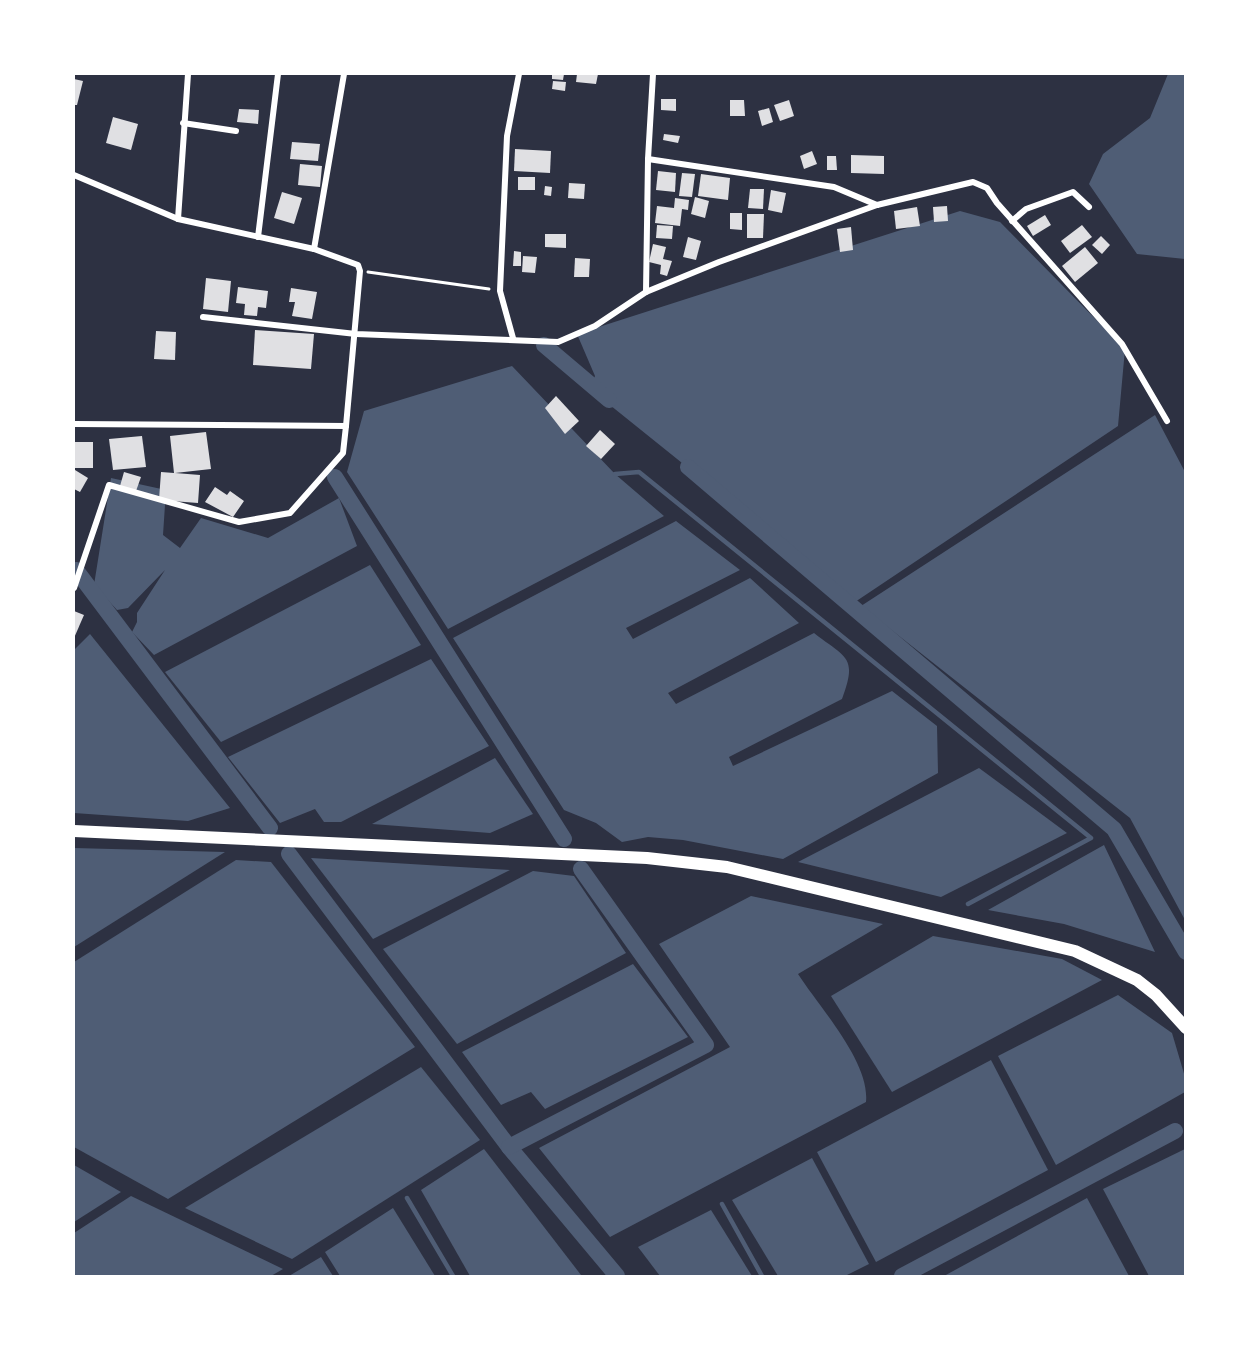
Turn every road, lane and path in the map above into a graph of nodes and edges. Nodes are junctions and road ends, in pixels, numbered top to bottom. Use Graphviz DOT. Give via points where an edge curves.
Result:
graph roads {
  1 [pos="188,74"];
  2 [pos="278,74"];
  3 [pos="344,74"];
  4 [pos="519,74"];
  5 [pos="653,74"];
  6 [pos="183,123"];
  7 [pos="236,131"];
  8 [pos="648,159"];
  9 [pos="74,175"];
  10 [pos="877,205"];
  11 [pos="1089,207"];
  12 [pos="178,219"];
  13 [pos="1012,220"];
  14 [pos="258,237"];
  15 [pos="314,249"];
  16 [pos="360,271"];
  17 [pos="500,291"];
  18 [pos="646,292"];
  19 [pos="202,317"];
  20 [pos="356,334"];
  21 [pos="513,338"];
  22 [pos="1167,421"];
  23 [pos="74,424"];
  24 [pos="346,426"];
  25 [pos="74,588"];
  26 [pos="74,831"];
  27 [pos="1185,1028"];
  1 -- 6 [label="street"];
  2 -- 14 [label="street"];
  3 -- 15 [label="street"];
  4 -- 17 [label="street" via="507,136"];
  5 -- 8 [label="street"];
  6 -- 7 [label="street"];
  6 -- 12 [label="street"];
  8 -- 10 [label="street" via="834,187"];
  8 -- 18 [label="street"];
  9 -- 12 [label="street"];
  10 -- 13 [label="street" via="973,182 987,188"];
  10 -- 18 [label="street"];
  11 -- 13 [label="street" via="1073,192 1026,208"];
  12 -- 14 [label="street"];
  13 -- 22 [label="street" via="1122,344"];
  14 -- 15 [label="street"];
  15 -- 16 [label="street" via="358,265"];
  16 -- 17 [label="path"];
  16 -- 20 [label="street"];
  17 -- 21 [label="street"];
  18 -- 21 [label="street" via="595,326 558,342"];
  19 -- 20 [label="street"];
  20 -- 21 [label="street"];
  20 -- 24 [label="street"];
  23 -- 24 [label="street"];
  24 -- 25 [label="street" via="343,453 290,513 239,522 109,485"];
  26 -- 27 [label="main road" via="647,858 727,867 1075,951 1137,980"];
}
